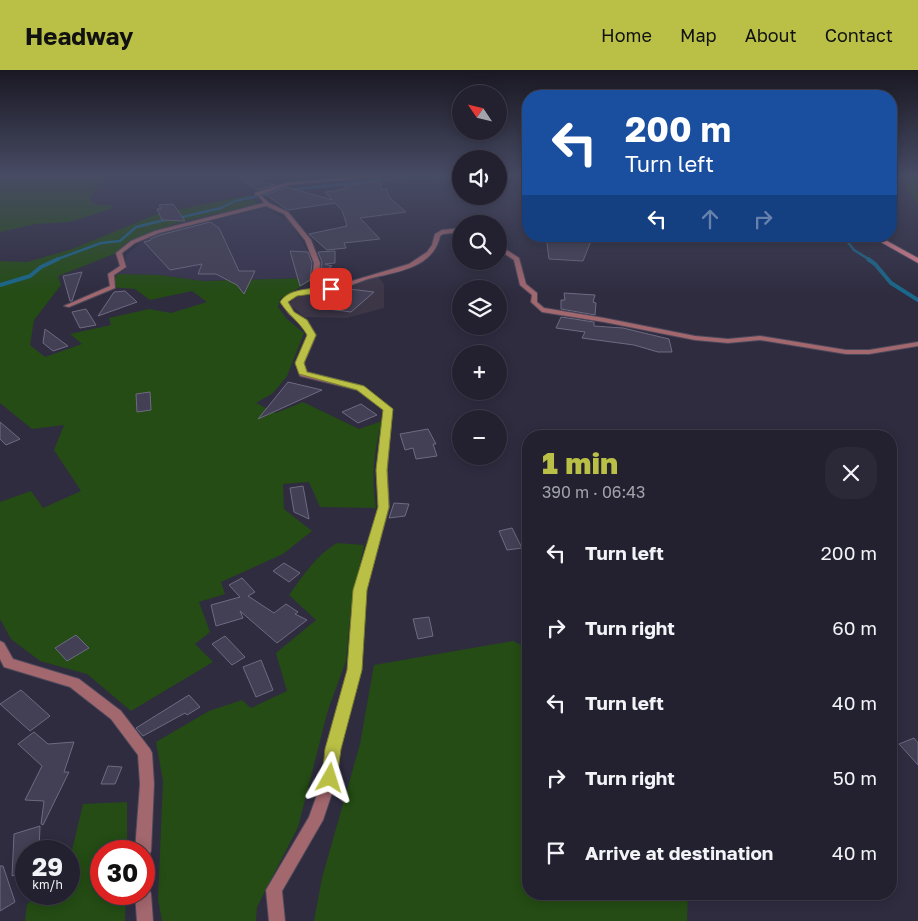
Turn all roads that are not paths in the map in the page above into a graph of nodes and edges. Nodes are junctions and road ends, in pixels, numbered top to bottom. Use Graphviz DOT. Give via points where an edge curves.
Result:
graph roads {
  1 [pos="220,215"];
  2 [pos="287,215"];
  3 [pos="452,231"];
  4 [pos="883,242"];
  5 [pos="507,252"];
  6 [pos="918,261"];
  7 [pos="314,291"];
  8 [pos="67,306"];
  9 [pos="918,344"];
  10 [pos="0,646"];
  11 [pos="144,840"];
  12 [pos="144,905"];
  13 [pos="145,921"];
  14 [pos="277,921"];
  1 -- 8 [label="street" via="138,240 119,253 122,267 111,274 113,287"];
  2 -- 7 [label="street" via="308,240 317,263"];
  3 -- 7 [label="street" via="436,235 437,242 432,250 408,266"];
  4 -- 6 [label="main road"];
  5 -- 9 [label="street" via="517,259 523,285 534,294 534,302 542,310 695,338 728,341 760,338 846,352 869,352"];
  7 -- 14 [label="street" via="296,294 284,302 312,335 300,363 303,374 360,388 388,409 382,470 384,507 360,590 354,670 333,749 330,778 315,820 274,890"];
  10 -- 11 [label="street" via="8,663 74,683 116,715 144,753 147,784"];
  12 -- 13 [label="street"];
}
